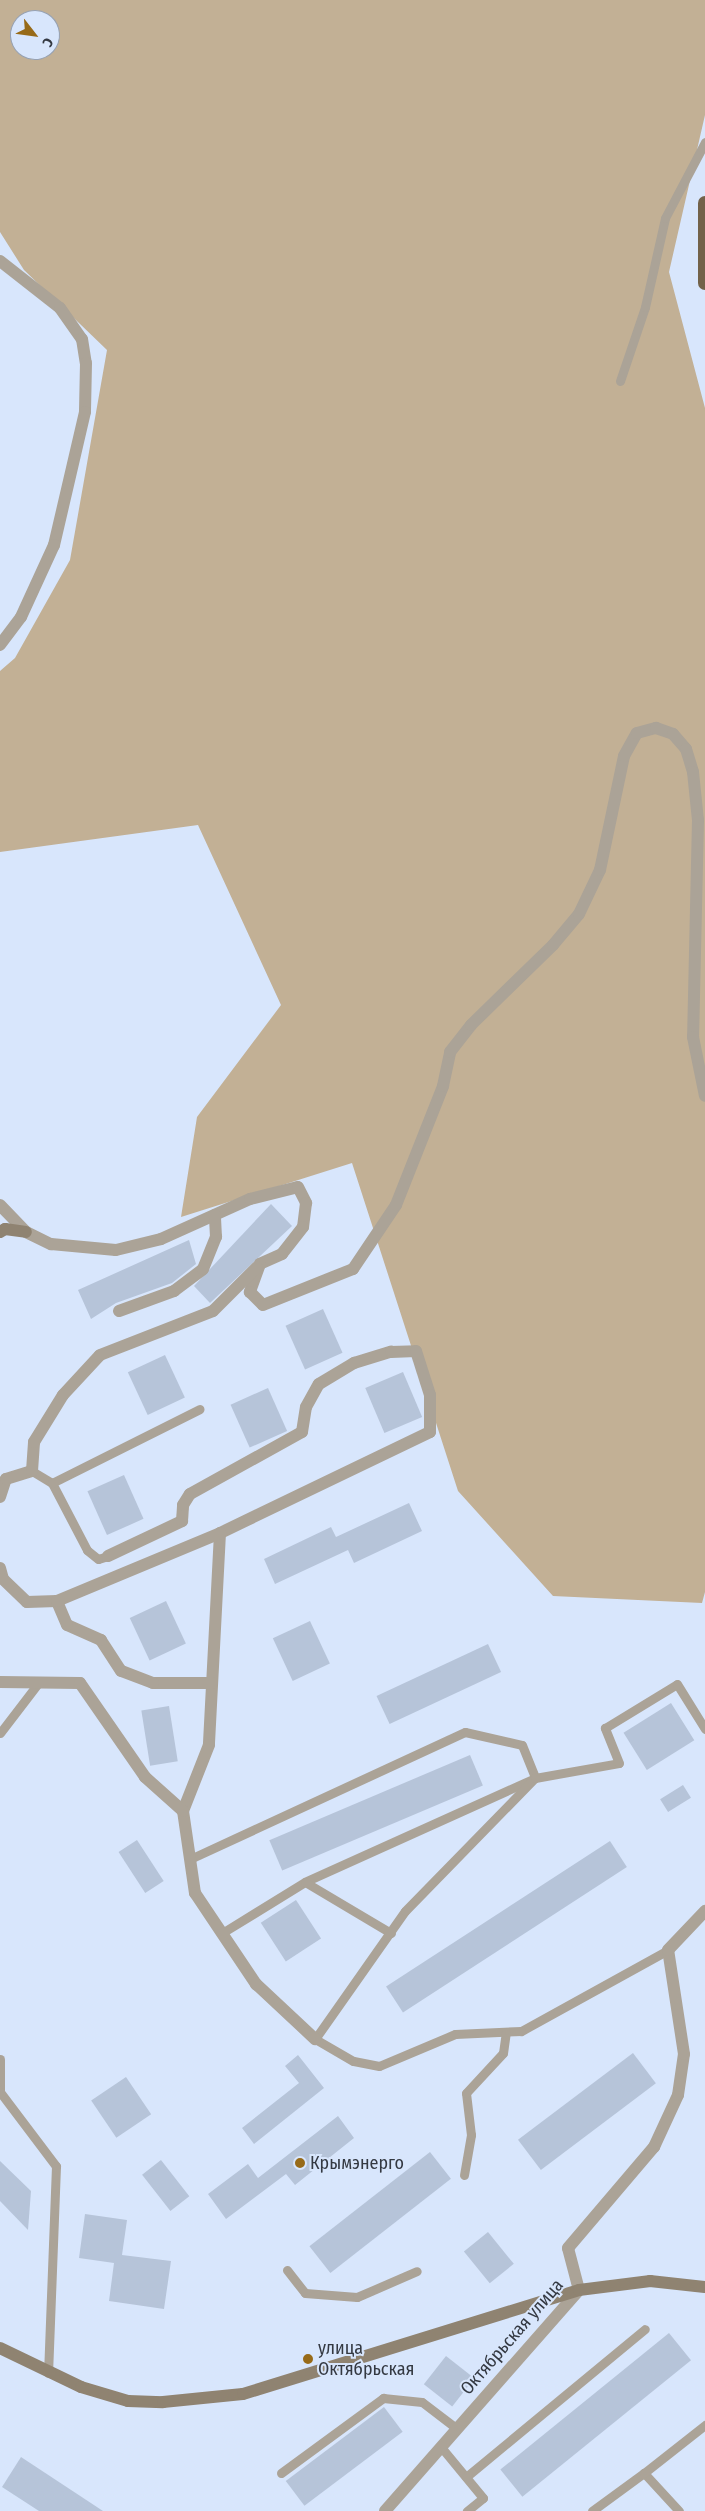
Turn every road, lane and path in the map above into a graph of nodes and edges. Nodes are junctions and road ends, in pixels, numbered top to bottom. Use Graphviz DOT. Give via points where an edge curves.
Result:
graph roads {
  1 [pos="705,142"];
  2 [pos="705,203"];
  3 [pos="0,260"];
  4 [pos="705,283"];
  5 [pos="620,382"];
  6 [pos="0,645"];
  7 [pos="705,1096"];
  8 [pos="0,1206"];
  9 [pos="215,1215"];
  10 [pos="0,1232"];
  11 [pos="26,1232"];
  12 [pos="260,1264"];
  13 [pos="119,1311"];
  14 [pos="200,1409"];
  15 [pos="32,1471"];
  16 [pos="52,1483"];
  17 [pos="0,1497"];
  18 [pos="220,1533"];
  19 [pos="108,1556"];
  20 [pos="0,1568"];
  21 [pos="57,1601"];
  22 [pos="0,1682"];
  23 [pos="39,1682"];
  24 [pos="212,1683"];
  25 [pos="705,1729"];
  26 [pos="0,1732"];
  27 [pos="535,1778"];
  28 [pos="183,1810"];
  29 [pos="190,1859"];
  30 [pos="305,1882"];
  31 [pos="705,1910"];
  32 [pos="390,1932"];
  33 [pos="222,1933"];
  34 [pos="668,1950"];
  35 [pos="506,2032"];
  36 [pos="315,2039"];
  37 [pos="0,2059"];
  38 [pos="1,2094"];
  39 [pos="464,2175"];
  40 [pos="287,2270"];
  41 [pos="417,2271"];
  42 [pos="705,2288"];
  43 [pos="579,2290"];
  44 [pos="645,2328"];
  45 [pos="0,2348"];
  46 [pos="48,2373"];
  47 [pos="705,2425"];
  48 [pos="456,2428"];
  49 [pos="441,2448"];
  50 [pos="282,2473"];
  51 [pos="644,2473"];
  52 [pos="466,2477"];
  53 [pos="386,2511"];
  54 [pos="466,2511"];
  55 [pos="592,2511"];
  56 [pos="679,2511"];
  1 -- 5 [label="lane" via="665,218 645,307"];
  2 -- 4 [label="highway"];
  3 -- 6 [label="street" via="60,308 82,339 86,363 85,412 54,545 21,617"];
  7 -- 12 [label="street" via="693,1037 698,820 693,772 686,749 673,734 656,728 637,733 624,756 600,870 579,914 553,945 471,1025 450,1052 443,1086 396,1206 353,1269 263,1305 250,1292"];
  8 -- 11 [label="street"];
  9 -- 11 [label="street" via="161,1239 116,1250 51,1244"];
  9 -- 12 [label="street" via="250,1199 298,1187 306,1203 303,1227 282,1254"];
  9 -- 13 [label="street" via="216,1237 204,1269 174,1291"];
  10 -- 11 [label="main road" via="5,1229"];
  12 -- 15 [label="street" via="213,1311 100,1355 63,1395 34,1442"];
  14 -- 16 [label="lane"];
  15 -- 16 [label="lane"];
  15 -- 17 [label="street" via="6,1479"];
  16 -- 19 [label="lane" via="87,1550 98,1559"];
  18 -- 19 [label="street" via="430,1432 430,1395 416,1351 391,1352 354,1363 319,1384 306,1407 302,1432 190,1494 183,1505 182,1521"];
  18 -- 21 [label="street"];
  18 -- 24 [label="street"];
  20 -- 21 [label="street" via="4,1580 27,1602"];
  21 -- 24 [label="street" via="67,1625 100,1640 121,1671 153,1683"];
  22 -- 23 [label="street"];
  23 -- 26 [label="lane"];
  23 -- 28 [label="street" via="80,1683 146,1777"];
  24 -- 28 [label="street" via="209,1745"];
  25 -- 27 [label="lane" via="677,1684 605,1728 619,1763"];
  27 -- 29 [label="lane" via="522,1745 465,1732"];
  27 -- 30 [label="lane"];
  27 -- 32 [label="lane" via="405,1911"];
  28 -- 29 [label="street"];
  29 -- 33 [label="street" via="195,1893"];
  30 -- 32 [label="lane"];
  30 -- 33 [label="lane"];
  31 -- 34 [label="street"];
  32 -- 36 [label="lane"];
  33 -- 36 [label="street" via="256,1984"];
  34 -- 35 [label="lane" via="521,2032"];
  34 -- 43 [label="street, Октябрьская улица" via="684,2054 678,2095 654,2147 568,2248"];
  35 -- 36 [label="lane" via="455,2034 379,2066 353,2061"];
  35 -- 39 [label="lane" via="503,2053 466,2093 471,2135"];
  37 -- 38 [label="lane"];
  38 -- 46 [label="lane" via="56,2166"];
  40 -- 41 [label="lane" via="305,2293 356,2296"];
  42 -- 43 [label="main road" via="650,2281"];
  43 -- 46 [label="main road" via="243,2394 163,2402 128,2401"];
  43 -- 48 [label="street, Октябрьская улица"];
  44 -- 52 [label="lane"];
  45 -- 46 [label="main road"];
  47 -- 51 [label="lane"];
  48 -- 49 [label="street, Октябрьская улица"];
  48 -- 50 [label="lane" via="422,2402 383,2398"];
  49 -- 52 [label="lane"];
  49 -- 53 [label="street, Октябрьская улица"];
  51 -- 55 [label="lane"];
  51 -- 56 [label="lane"];
  52 -- 54 [label="lane" via="483,2498"];
}
